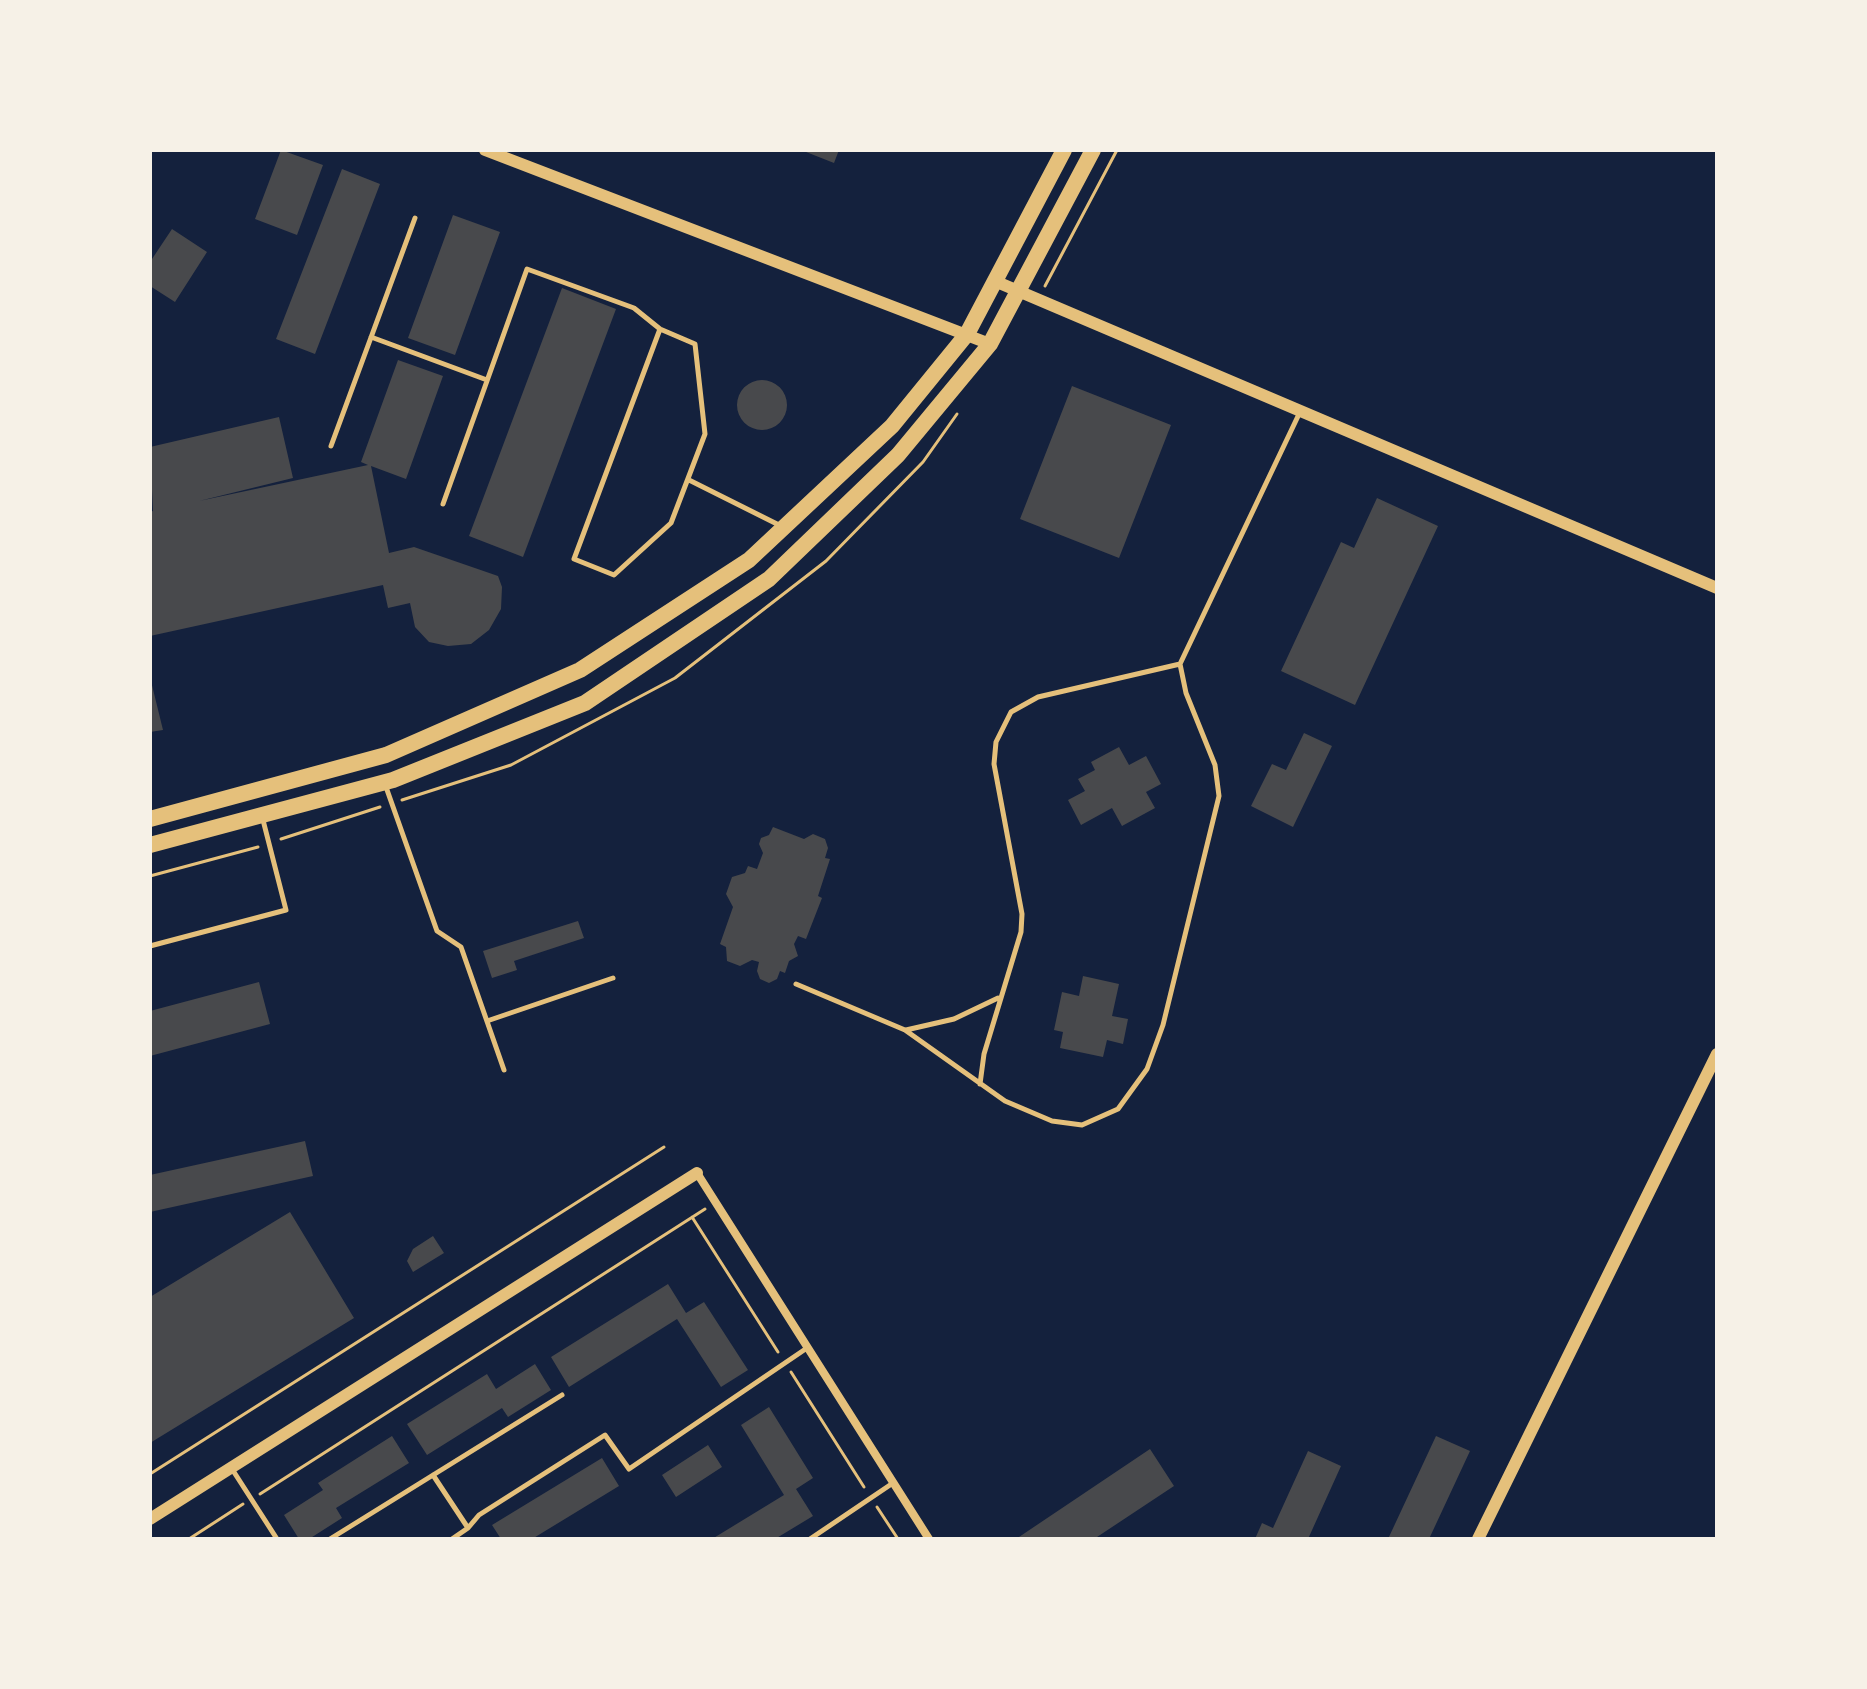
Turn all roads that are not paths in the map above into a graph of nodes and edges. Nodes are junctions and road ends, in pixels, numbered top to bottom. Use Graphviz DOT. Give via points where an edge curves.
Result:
graph roads {
  1 [pos="485,150"];
  2 [pos="1064,150"];
  3 [pos="1093,150"];
  4 [pos="415,218"];
  5 [pos="997,282"];
  6 [pos="1018,291"];
  7 [pos="660,329"];
  8 [pos="967,334"];
  9 [pos="371,337"];
  10 [pos="990,344"];
  11 [pos="487,380"];
  12 [pos="1301,411"];
  13 [pos="331,446"];
  14 [pos="689,480"];
  15 [pos="443,504"];
  16 [pos="784,527"];
  17 [pos="1717,588"];
  18 [pos="1180,664"];
  19 [pos="384,782"];
  20 [pos="262,815"];
  21 [pos="150,819"];
  22 [pos="150,845"];
  23 [pos="150,946"];
  24 [pos="613,978"];
  25 [pos="796,984"];
  26 [pos="999,998"];
  27 [pos="487,1021"];
  28 [pos="905,1030"];
  29 [pos="1717,1054"];
  30 [pos="504,1070"];
  31 [pos="980,1084"];
  32 [pos="697,1173"];
  33 [pos="807,1348"];
  34 [pos="562,1395"];
  35 [pos="231,1468"];
  36 [pos="433,1475"];
  37 [pos="893,1483"];
  38 [pos="150,1519"];
  39 [pos="468,1528"];
  40 [pos="277,1539"];
  41 [pos="330,1539"];
  42 [pos="452,1539"];
  43 [pos="810,1539"];
  44 [pos="929,1539"];
  45 [pos="1478,1539"];
  1 -- 8 [label="street"];
  2 -- 5 [label="highway"];
  3 -- 6 [label="highway"];
  4 -- 9 [label="lane"];
  5 -- 6 [label="street"];
  5 -- 8 [label="highway"];
  6 -- 10 [label="highway"];
  6 -- 12 [label="street"];
  7 -- 11 [label="lane" via="634,308 527,269"];
  7 -- 14 [label="lane" via="695,344 705,434"];
  7 -- 14 [label="lane" via="574,559 614,575 671,523"];
  8 -- 10 [label="street"];
  8 -- 16 [label="highway" via="892,426"];
  9 -- 11 [label="lane"];
  9 -- 13 [label="lane"];
  10 -- 19 [label="highway" via="898,455 769,579 585,703"];
  11 -- 15 [label="lane"];
  12 -- 17 [label="street"];
  12 -- 18 [label="lane"];
  14 -- 16 [label="lane"];
  16 -- 21 [label="highway" via="749,560 580,670 386,755"];
  18 -- 26 [label="lane" via="1038,697 1011,712 996,742 994,764 1022,914"];
  18 -- 31 [label="lane" via="1215,765 1219,796 1186,939 1147,1069 1118,1109 1082,1125 1052,1121"];
  19 -- 20 [label="highway"];
  19 -- 27 [label="lane" via="437,931 461,947"];
  20 -- 22 [label="highway"];
  20 -- 23 [label="lane" via="286,910"];
  24 -- 27 [label="lane"];
  25 -- 28 [label="lane"];
  26 -- 28 [label="lane" via="954,1019"];
  26 -- 31 [label="lane"];
  27 -- 30 [label="lane"];
  28 -- 31 [label="lane"];
  29 -- 45 [label="street"];
  32 -- 33 [label="street"];
  32 -- 35 [label="street"];
  33 -- 37 [label="street"];
  33 -- 39 [label="lane" via="629,1469 605,1435 479,1515"];
  34 -- 36 [label="lane"];
  35 -- 38 [label="street"];
  35 -- 40 [label="lane"];
  36 -- 39 [label="lane"];
  36 -- 41 [label="lane"];
  37 -- 43 [label="lane"];
  37 -- 44 [label="street"];
  39 -- 42 [label="lane"];
}
